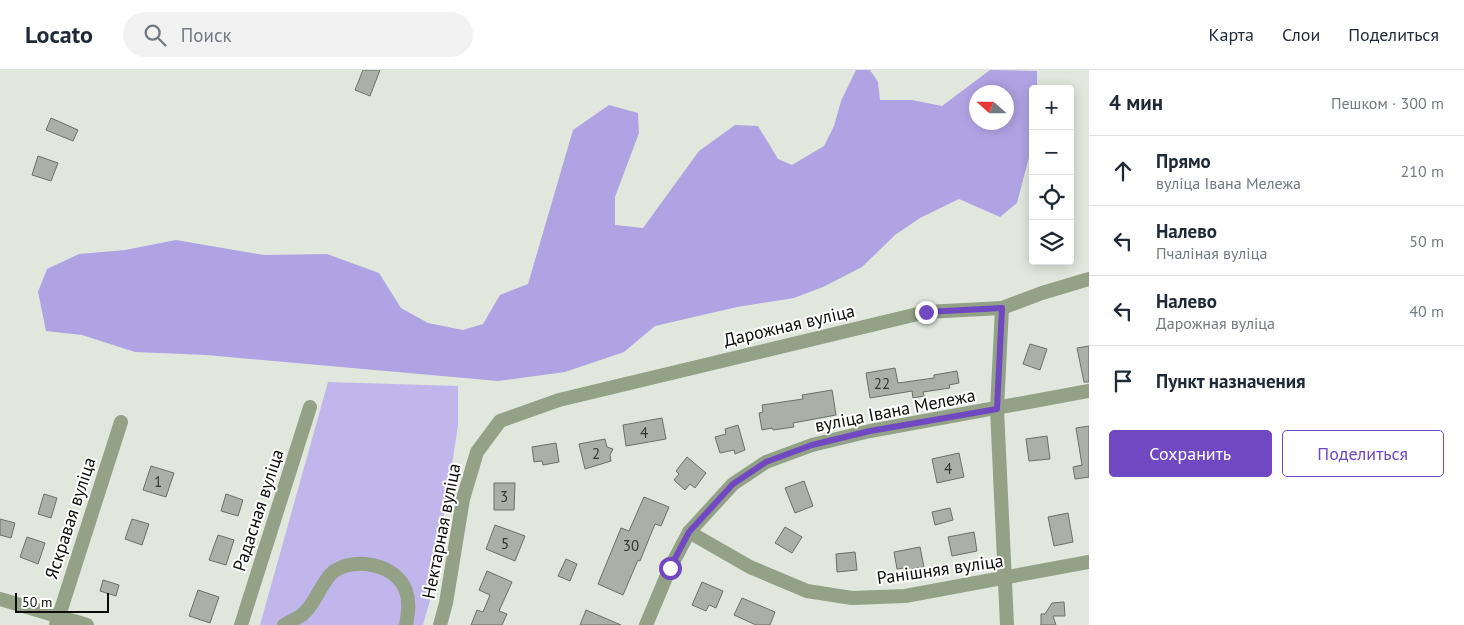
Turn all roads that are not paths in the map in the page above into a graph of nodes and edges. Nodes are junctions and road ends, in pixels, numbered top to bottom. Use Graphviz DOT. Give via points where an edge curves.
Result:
graph roads {
  1 [pos="1089,280"];
  2 [pos="1002,308"];
  3 [pos="1089,391"];
  4 [pos="310,407"];
  5 [pos="997,409"];
  6 [pos="500,421"];
  7 [pos="121,422"];
  8 [pos="689,532"];
  9 [pos="1089,562"];
  10 [pos="1004,579"];
  11 [pos="0,599"];
  12 [pos="57,621"];
  13 [pos="87,625"];
  14 [pos="241,625"];
  15 [pos="284,625"];
  16 [pos="406,625"];
  17 [pos="440,625"];
  18 [pos="646,625"];
  19 [pos="1007,625"];
  1 -- 2 [label="street, Дарожная вуліца"];
  2 -- 5 [label="street"];
  2 -- 6 [label="street, Дарожная вуліца" via="926,312 559,400"];
  3 -- 5 [label="street, вуліца Івана Мележа"];
  4 -- 14 [label="street, Радасная вуліца"];
  5 -- 8 [label="street, вуліца Івана Мележа" via="812,445 766,462 733,484"];
  5 -- 10 [label="street"];
  6 -- 17 [label="street, Нектарная вуліца" via="476,452 463,499"];
  7 -- 12 [label="street, Яскравая вуліца"];
  8 -- 10 [label="street, Ранішняя вуліца" via="750,568 807,591 852,598 905,596"];
  8 -- 18 [label="street, вуліца Івана Мележа"];
  9 -- 10 [label="street, Ранішняя вуліца"];
  10 -- 19 [label="street"];
  11 -- 12 [label="street"];
  12 -- 13 [label="street"];
  15 -- 16 [label="street" via="307,610 332,572 346,565 362,563 396,575 402,583 409,600"];
}
